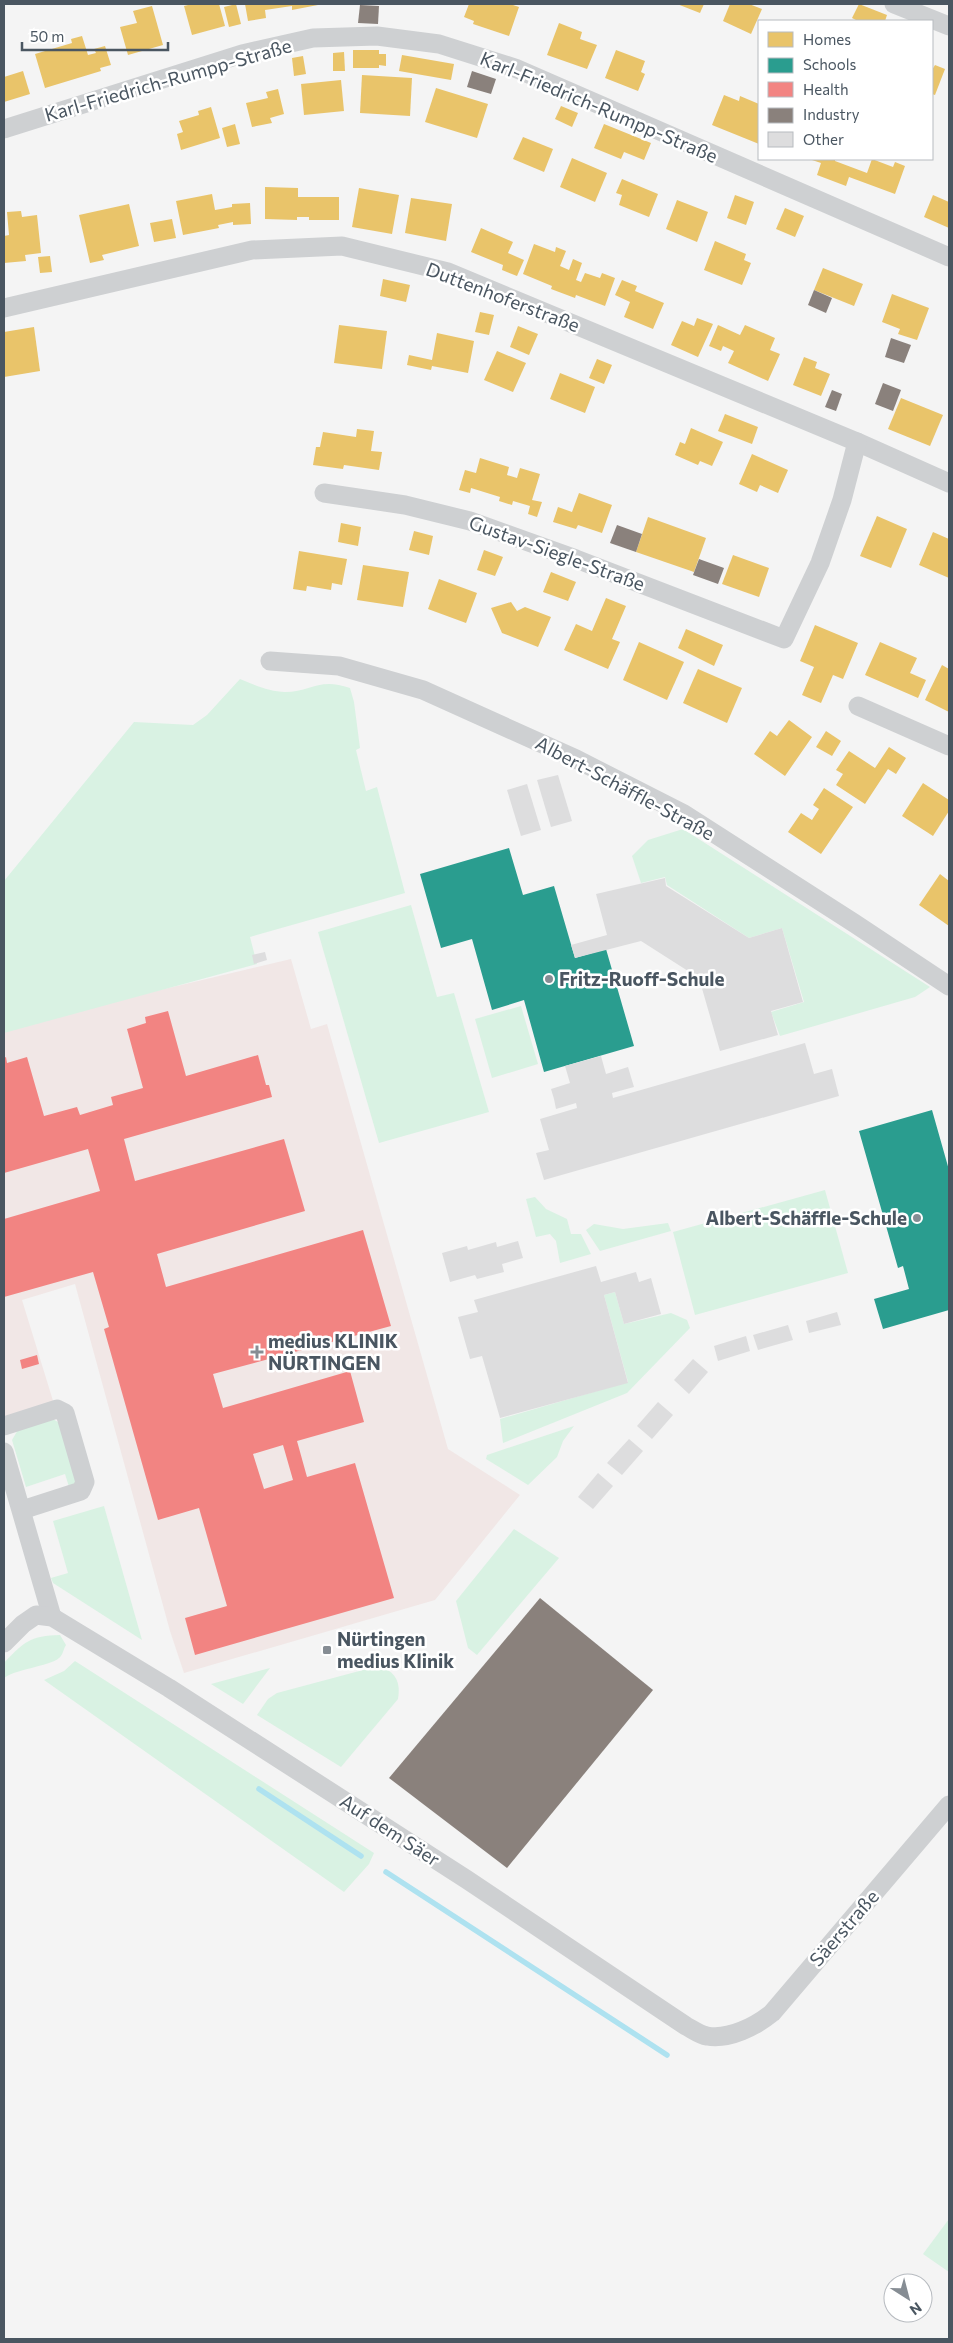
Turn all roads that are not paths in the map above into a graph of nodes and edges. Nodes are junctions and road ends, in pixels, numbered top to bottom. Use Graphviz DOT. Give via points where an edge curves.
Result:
graph roads {
  1 [pos="894,4"];
  2 [pos="949,26"];
  3 [pos="4,128"];
  4 [pos="949,257"];
  5 [pos="4,308"];
  6 [pos="857,442"];
  7 [pos="949,483"];
  8 [pos="324,493"];
  9 [pos="270,661"];
  10 [pos="858,706"];
  11 [pos="949,746"];
  12 [pos="949,986"];
  13 [pos="4,1426"];
  14 [pos="4,1452"];
  15 [pos="22,1510"];
  16 [pos="52,1617"];
  17 [pos="4,1643"];
  18 [pos="949,1805"];
  19 [pos="728,2035"];
  1 -- 2 [label="street"];
  3 -- 4 [label="street, Karl-Friedrich-Rumpp-Straße" via="242,54 313,38 377,36 439,44 515,68"];
  5 -- 6 [label="street, Duttenhoferstraße" via="252,250 342,246 448,272"];
  6 -- 7 [label="street, Duttenhoferstraße"];
  6 -- 8 [label="street, Gustav-Siegle-Straße" via="842,500 820,563 784,639 576,558 470,521 405,505"];
  9 -- 12 [label="street, Albert-Schäffle-Straße" via="339,666 423,690 576,759 684,814"];
  10 -- 11 [label="street"];
  13 -- 15 [label="street" via="57,1409 65,1413 85,1482 81,1491"];
  14 -- 15 [label="street"];
  15 -- 16 [label="street"];
  16 -- 17 [label="street" via="36,1615"];
  16 -- 19 [label="street, Auf dem Säer" via="185,1698 466,1879 686,2026 706,2036"];
  18 -- 19 [label="street, Säerstraße" via="772,2012 760,2023"];
}
